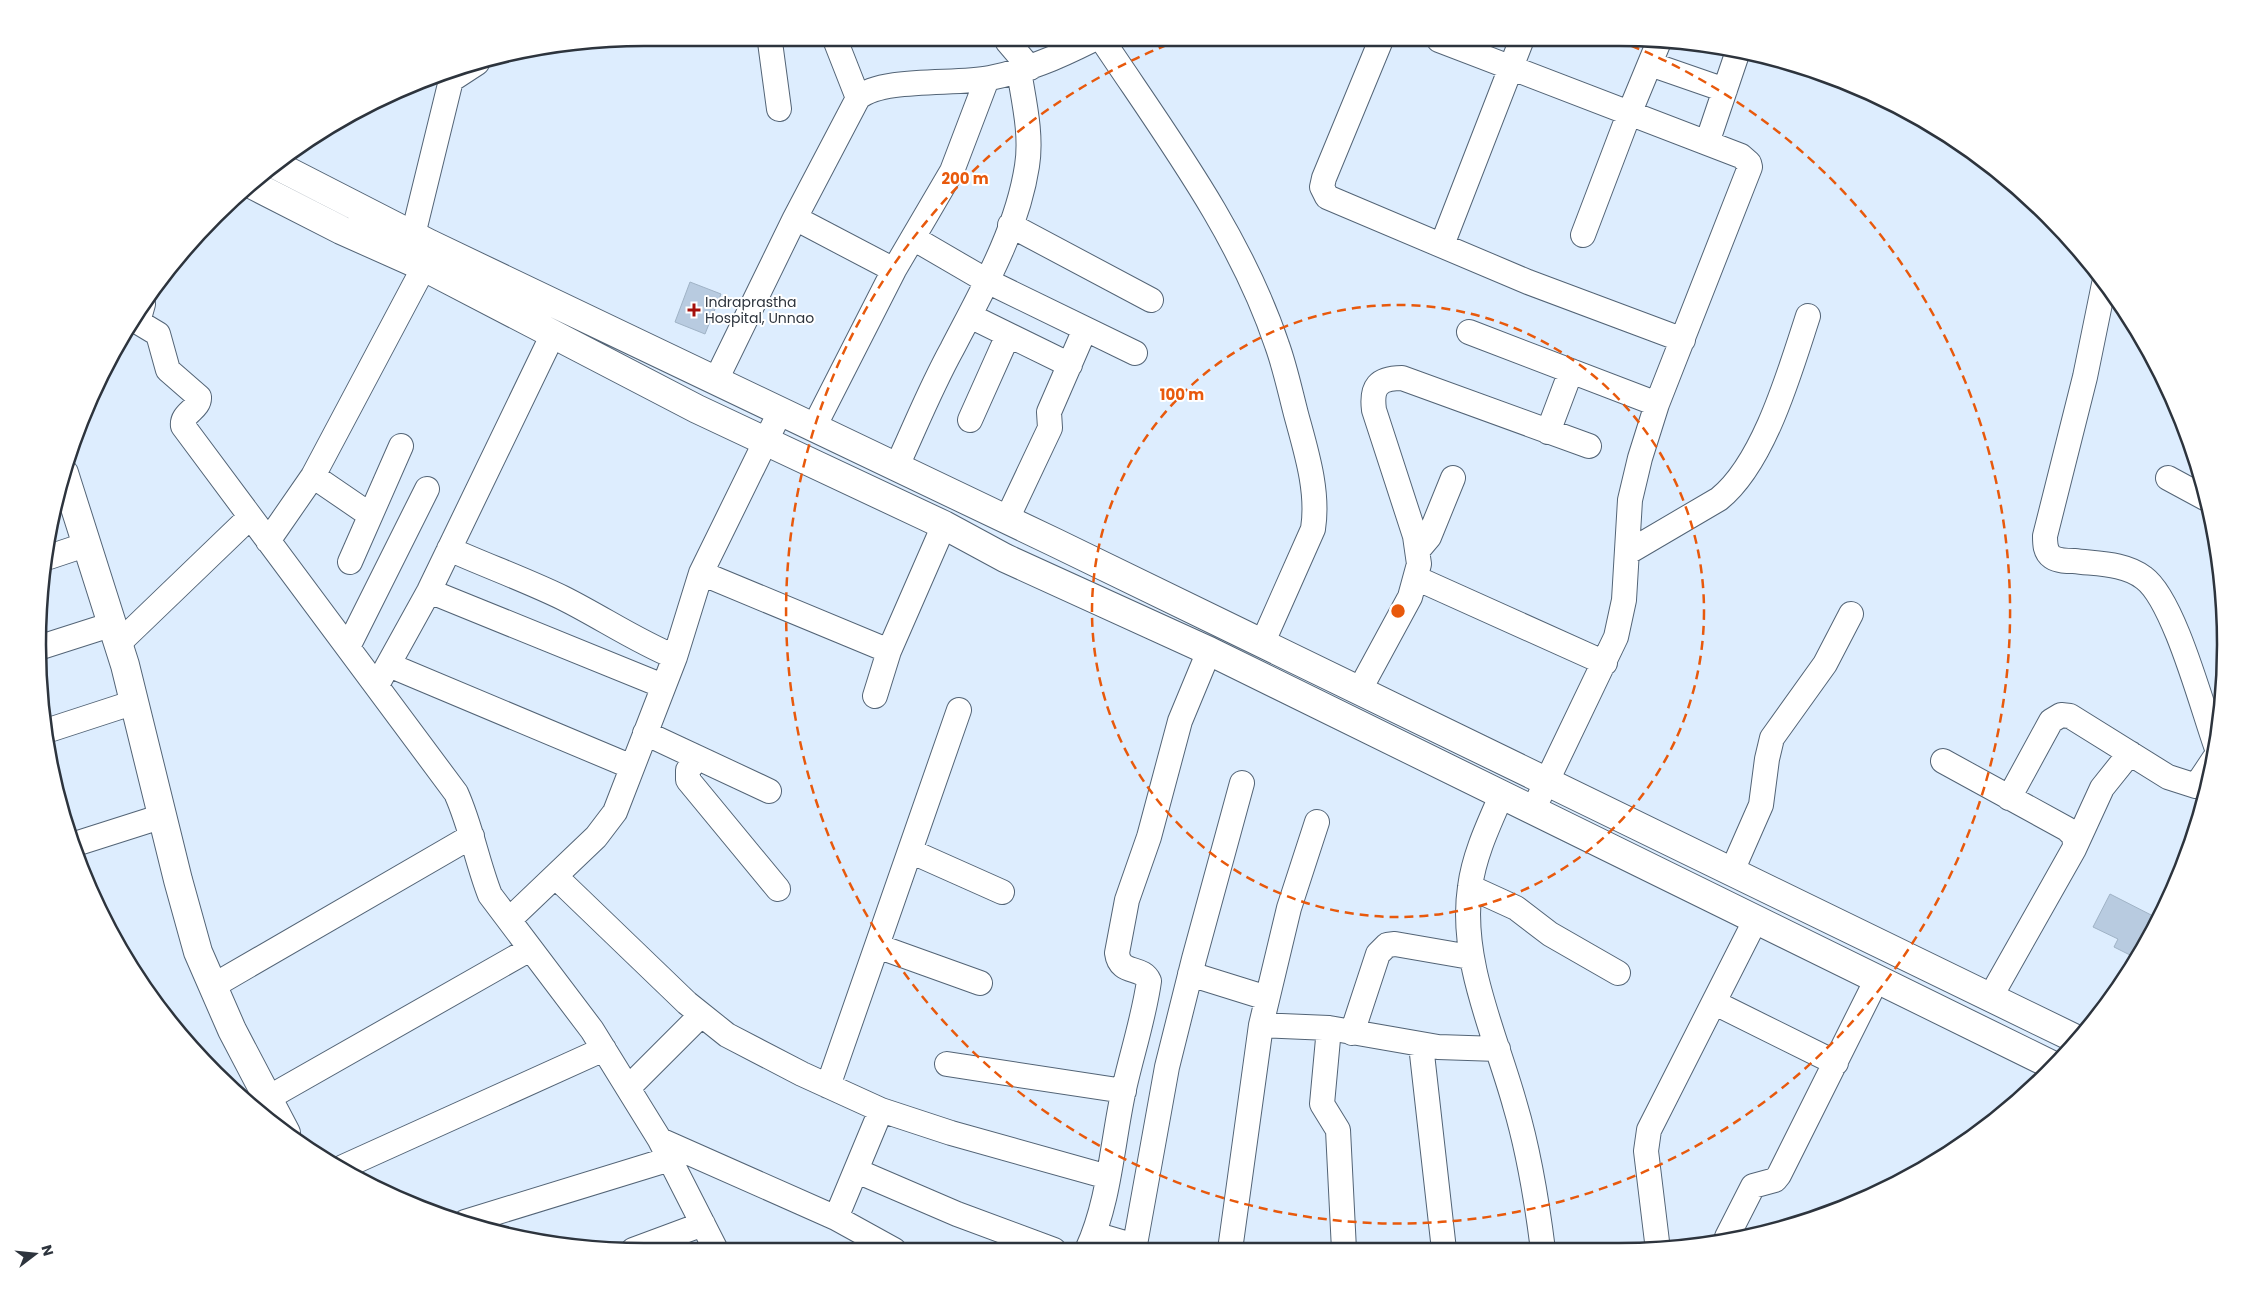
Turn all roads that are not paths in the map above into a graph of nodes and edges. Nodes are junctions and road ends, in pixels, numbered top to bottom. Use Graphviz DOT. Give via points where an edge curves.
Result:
graph roads {
  1 [pos="771,46"];
  2 [pos="838,46"];
  3 [pos="1009,46"];
  4 [pos="1078,46"];
  5 [pos="1106,46"];
  6 [pos="1379,46"];
  7 [pos="1454,46"];
  8 [pos="1519,46"];
  9 [pos="1656,48"];
  10 [pos="1736,58"];
  11 [pos="1650,64"];
  12 [pos="1511,68"];
  13 [pos="1025,69"];
  14 [pos="456,77"];
  15 [pos="987,79"];
  16 [pos="1725,90"];
  17 [pos="858,98"];
  18 [pos="780,109"];
  19 [pos="1629,114"];
  20 [pos="1707,143"];
  21 [pos="282,168"];
  22 [pos="259,188"];
  23 [pos="795,218"];
  24 [pos="1010,225"];
  25 [pos="1583,235"];
  26 [pos="412,236"];
  27 [pos="913,238"];
  28 [pos="1442,244"];
  29 [pos="424,267"];
  30 [pos="894,270"];
  31 [pos="987,282"];
  32 [pos="2102,293"];
  33 [pos="1151,300"];
  34 [pos="970,316"];
  35 [pos="1808,316"];
  36 [pos="140,323"];
  37 [pos="1085,329"];
  38 [pos="1469,332"];
  39 [pos="552,334"];
  40 [pos="1008,335"];
  41 [pos="1683,340"];
  42 [pos="1135,353"];
  43 [pos="1070,365"];
  44 [pos="1571,371"];
  45 [pos="716,380"];
  46 [pos="1657,404"];
  47 [pos="780,412"];
  48 [pos="970,420"];
  49 [pos="814,427"];
  50 [pos="1548,432"];
  51 [pos="766,440"];
  52 [pos="401,446"];
  53 [pos="1589,446"];
  54 [pos="897,466"];
  55 [pos="313,476"];
  56 [pos="1453,478"];
  57 [pos="2168,478"];
  58 [pos="68,486"];
  59 [pos="428,489"];
  60 [pos="2197,494"];
  61 [pos="370,516"];
  62 [pos="250,517"];
  63 [pos="1007,519"];
  64 [pos="944,525"];
  65 [pos="268,541"];
  66 [pos="88,544"];
  67 [pos="449,549"];
  68 [pos="1418,550"];
  69 [pos="1627,553"];
  70 [pos="53,557"];
  71 [pos="350,562"];
  72 [pos="701,573"];
  73 [pos="1416,578"];
  74 [pos="429,591"];
  75 [pos="1851,614"];
  76 [pos="116,634"];
  77 [pos="1262,644"];
  78 [pos="46,647"];
  79 [pos="348,647"];
  80 [pos="889,651"];
  81 [pos="1209,651"];
  82 [pos="675,657"];
  83 [pos="1605,663"];
  84 [pos="389,665"];
  85 [pos="377,685"];
  86 [pos="663,686"];
  87 [pos="1358,690"];
  88 [pos="875,696"];
  89 [pos="135,702"];
  90 [pos="959,710"];
  91 [pos="52,728"];
  92 [pos="2211,731"];
  93 [pos="644,733"];
  94 [pos="2130,753"];
  95 [pos="697,758"];
  96 [pos="1943,761"];
  97 [pos="632,767"];
  98 [pos="2201,779"];
  99 [pos="1547,782"];
  100 [pos="1242,783"];
  101 [pos="769,791"];
  102 [pos="1502,794"];
  103 [pos="2009,798"];
  104 [pos="1533,810"];
  105 [pos="163,816"];
  106 [pos="1317,822"];
  107 [pos="472,836"];
  108 [pos="80,842"];
  109 [pos="2075,844"];
  110 [pos="910,851"];
  111 [pos="1732,871"];
  112 [pos="555,876"];
  113 [pos="1470,887"];
  114 [pos="778,889"];
  115 [pos="1002,892"];
  116 [pos="510,919"];
  117 [pos="1756,919"];
  118 [pos="877,946"];
  119 [pos="530,949"];
  120 [pos="1470,957"];
  121 [pos="1618,973"];
  122 [pos="1190,974"];
  123 [pos="1877,979"];
  124 [pos="980,984"];
  125 [pos="213,986"];
  126 [pos="1991,996"];
  127 [pos="1267,998"];
  128 [pos="1715,1003"];
  129 [pos="701,1015"];
  130 [pos="1261,1025"];
  131 [pos="1329,1028"];
  132 [pos="1352,1033"];
  133 [pos="2070,1036"];
  134 [pos="1421,1045"];
  135 [pos="1498,1048"];
  136 [pos="604,1049"];
  137 [pos="1132,1056"];
  138 [pos="1168,1062"];
  139 [pos="1836,1062"];
  140 [pos="2047,1063"];
  141 [pos="947,1064"];
  142 [pos="828,1086"];
  143 [pos="628,1088"];
  144 [pos="1124,1091"];
  145 [pos="268,1098"];
  146 [pos="881,1110"];
  147 [pos="278,1117"];
  148 [pos="665,1149"];
  149 [pos="348,1164"];
  150 [pos="857,1170"];
  151 [pos="1108,1177"];
  152 [pos="476,1218"];
  153 [pos="836,1218"];
  154 [pos="703,1224"];
  155 [pos="1730,1232"];
  156 [pos="1657,1241"];
  157 [pos="1091,1242"];
  158 [pos="651,1243"];
  159 [pos="712,1243"];
  160 [pos="881,1243"];
  161 [pos="1035,1243"];
  162 [pos="1135,1243"];
  163 [pos="1231,1243"];
  164 [pos="1344,1243"];
  165 [pos="1443,1243"];
  166 [pos="1542,1243"];
  1 -- 18 [label="street"];
  2 -- 17 [label="street"];
  3 -- 13 [label="street"];
  4 -- 13 [label="street"];
  5 -- 77 [label="street" via="1172,144 1235,250 1277,345 1301,433 1314,488 1316,512 1312,529"];
  6 -- 28 [label="street" via="1324,178 1324,194"];
  7 -- 12 [label="street"];
  8 -- 12 [label="street"];
  9 -- 11 [label="street"];
  10 -- 16 [label="street"];
  11 -- 16 [label="street"];
  11 -- 19 [label="street"];
  12 -- 19 [label="street"];
  12 -- 28 [label="street"];
  13 -- 15 [label="street"];
  13 -- 24 [label="street" via="1027,164"];
  14 -- 26 [label="street" via="451,80"];
  15 -- 17 [label="street" via="884,87 865,92"];
  15 -- 27 [label="street" via="952,171"];
  16 -- 20 [label="street"];
  17 -- 23 [label="street"];
  19 -- 20 [label="street"];
  19 -- 25 [label="street"];
  20 -- 41 [label="street" via="1741,156 1750,167"];
  21 -- 26 [label="main road"];
  22 -- 29 [label="main road"];
  23 -- 30 [label="street"];
  23 -- 45 [label="street"];
  24 -- 31 [label="street"];
  24 -- 33 [label="street"];
  26 -- 45 [label="main road"];
  27 -- 30 [label="street"];
  27 -- 31 [label="street"];
  28 -- 41 [label="street" via="1528,282"];
  29 -- 39 [label="main road"];
  29 -- 55 [label="street"];
  30 -- 49 [label="street"];
  31 -- 34 [label="street"];
  31 -- 37 [label="street"];
  32 -- 92 [label="street" via="2045,548 2050,556 2059,560 2129,570 2153,586 2168,610"];
  34 -- 40 [label="street"];
  34 -- 54 [label="street"];
  35 -- 69 [label="street" via="1781,398 1764,435 1730,490"];
  36 -- 62 [label="street" via="158,334 168,370 199,397 183,419 183,426"];
  37 -- 42 [label="street"];
  37 -- 43 [label="street"];
  38 -- 44 [label="street"];
  39 -- 51 [label="main road"];
  39 -- 67 [label="street"];
  40 -- 43 [label="street"];
  40 -- 48 [label="street"];
  41 -- 46 [label="street"];
  43 -- 63 [label="street" via="1049,412 1050,428"];
  44 -- 46 [label="street"];
  44 -- 50 [label="street"];
  45 -- 47 [label="main road"];
  46 -- 69 [label="street" via="1630,500"];
  47 -- 49 [label="main road"];
  47 -- 51 [label="street"];
  49 -- 54 [label="main road"];
  50 -- 53 [label="street"];
  50 -- 68 [label="street" via="1402,378 1381,382 1374,392 1374,410"];
  51 -- 64 [label="main road"];
  51 -- 72 [label="street"];
  52 -- 61 [label="street"];
  54 -- 63 [label="main road"];
  55 -- 61 [label="street"];
  55 -- 65 [label="street"];
  56 -- 68 [label="street" via="1429,537"];
  57 -- 60 [label="street"];
  58 -- 66 [label="main road"];
  59 -- 79 [label="street"];
  61 -- 71 [label="street"];
  62 -- 65 [label="street"];
  62 -- 76 [label="street"];
  63 -- 77 [label="main road"];
  64 -- 80 [label="street"];
  64 -- 81 [label="main road" via="1005,558"];
  65 -- 79 [label="street"];
  66 -- 70 [label="street"];
  66 -- 76 [label="main road"];
  67 -- 74 [label="street"];
  67 -- 82 [label="street" via="561,597 645,645"];
  68 -- 73 [label="street"];
  69 -- 83 [label="street" via="1622,614"];
  72 -- 80 [label="street"];
  72 -- 82 [label="street"];
  73 -- 83 [label="street"];
  73 -- 87 [label="street" via="1410,598"];
  74 -- 84 [label="street"];
  74 -- 86 [label="street"];
  75 -- 111 [label="street" via="1825,664 1772,738 1761,805"];
  76 -- 78 [label="street"];
  76 -- 89 [label="main road"];
  77 -- 87 [label="main road"];
  79 -- 85 [label="street"];
  80 -- 88 [label="street"];
  81 -- 102 [label="main road"];
  81 -- 137 [label="street" via="1180,722 1149,837 1127,900 1117,952 1122,966 1145,975 1149,981"];
  82 -- 86 [label="street"];
  83 -- 99 [label="street"];
  84 -- 85 [label="street"];
  84 -- 97 [label="street"];
  85 -- 107 [label="street" via="456,793"];
  86 -- 93 [label="street"];
  87 -- 99 [label="main road"];
  89 -- 91 [label="street"];
  89 -- 105 [label="main road"];
  90 -- 110 [label="street"];
  93 -- 95 [label="street"];
  93 -- 97 [label="street"];
  94 -- 98 [label="street" via="2168,777 2196,786"];
  94 -- 103 [label="street" via="2070,716 2060,715 2051,721"];
  94 -- 109 [label="street" via="2102,788"];
  95 -- 101 [label="street"];
  95 -- 114 [label="street" via="687,773 688,780"];
  96 -- 103 [label="street"];
  97 -- 112 [label="street" via="607,825"];
  99 -- 104 [label="street"];
  99 -- 111 [label="main road"];
  100 -- 122 [label="street"];
  102 -- 104 [label="main road"];
  102 -- 113 [label="street" via="1475,861"];
  103 -- 109 [label="street" via="2067,829 2074,836"];
  104 -- 117 [label="main road"];
  105 -- 108 [label="street"];
  105 -- 125 [label="main road" via="198,952"];
  106 -- 127 [label="street" via="1289,908"];
  107 -- 116 [label="street" via="490,895"];
  107 -- 125 [label="street"];
  109 -- 126 [label="street"];
  110 -- 115 [label="street"];
  110 -- 118 [label="street"];
  111 -- 126 [label="main road"];
  112 -- 116 [label="street"];
  112 -- 129 [label="street"];
  113 -- 120 [label="street"];
  113 -- 121 [label="street" via="1526,914 1550,934"];
  116 -- 119 [label="street"];
  117 -- 123 [label="main road"];
  117 -- 128 [label="street"];
  118 -- 124 [label="street"];
  118 -- 142 [label="street"];
  119 -- 136 [label="street"];
  119 -- 145 [label="street"];
  120 -- 132 [label="street" via="1387,945 1378,954"];
  120 -- 135 [label="street"];
  122 -- 127 [label="street"];
  122 -- 138 [label="street"];
  123 -- 139 [label="street"];
  123 -- 140 [label="main road"];
  125 -- 145 [label="main road"];
  126 -- 133 [label="main road"];
  127 -- 130 [label="street"];
  128 -- 139 [label="street"];
  128 -- 156 [label="street" via="1654,1118 1648,1138 1646,1150"];
  129 -- 142 [label="street" via="726,1035"];
  129 -- 143 [label="street"];
  130 -- 131 [label="street"];
  130 -- 163 [label="street"];
  131 -- 132 [label="street"];
  131 -- 164 [label="street" via="1322,1104 1338,1130"];
  132 -- 134 [label="street"];
  134 -- 135 [label="street"];
  134 -- 165 [label="street"];
  135 -- 166 [label="street" via="1530,1167"];
  136 -- 143 [label="street"];
  136 -- 149 [label="street"];
  137 -- 138 [label="street"];
  137 -- 144 [label="street"];
  138 -- 162 [label="street"];
  139 -- 155 [label="street" via="1779,1175 1775,1180 1753,1186"];
  141 -- 144 [label="street"];
  142 -- 146 [label="street"];
  143 -- 148 [label="street"];
  144 -- 151 [label="street"];
  145 -- 147 [label="main road"];
  146 -- 150 [label="street"];
  146 -- 151 [label="street"];
  148 -- 152 [label="street"];
  148 -- 153 [label="street"];
  148 -- 154 [label="street"];
  150 -- 153 [label="street"];
  150 -- 161 [label="street" via="957,1214"];
  151 -- 157 [label="street"];
  153 -- 160 [label="street"];
  154 -- 158 [label="street"];
  154 -- 159 [label="street"];
}
